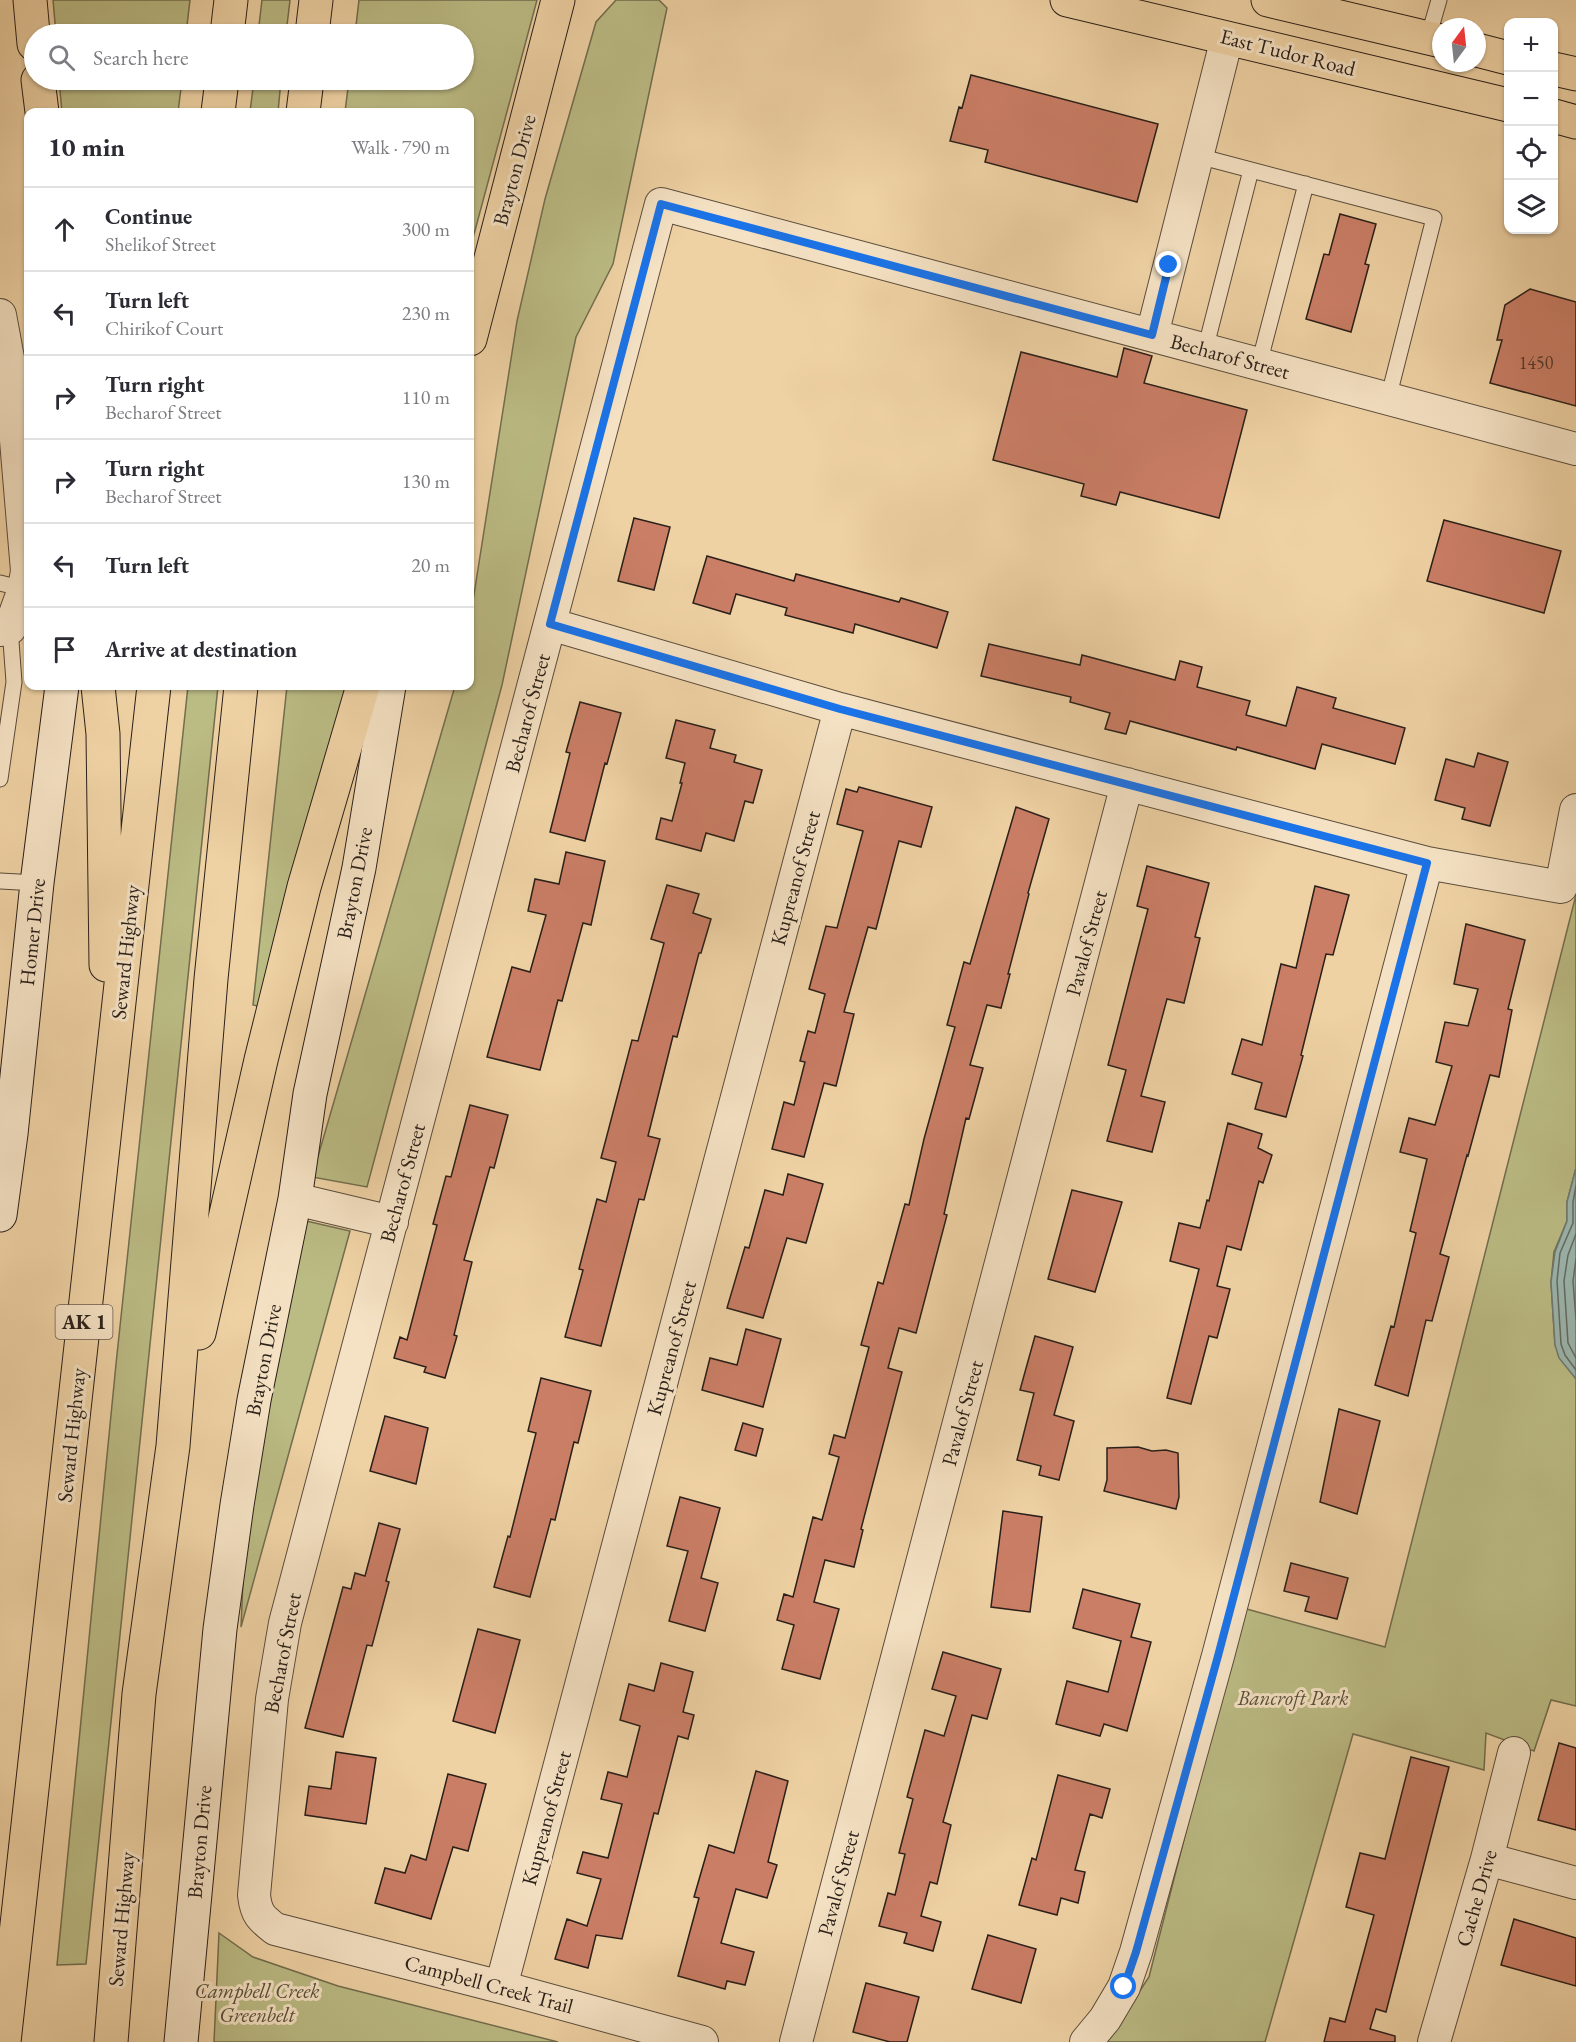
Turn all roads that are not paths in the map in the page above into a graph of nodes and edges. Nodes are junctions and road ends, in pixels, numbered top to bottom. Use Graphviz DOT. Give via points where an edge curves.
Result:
graph roads {
  1 [pos="30,0"];
  2 [pos="231,0"];
  3 [pos="316,0"];
  4 [pos="558,0"];
  5 [pos="1067,0"];
  6 [pos="1268,0"];
  7 [pos="1439,0"];
  8 [pos="1340,9"];
  9 [pos="1437,18"];
  10 [pos="32,24"];
  11 [pos="228,24"];
  12 [pos="313,24"];
  13 [pos="1227,38"];
  14 [pos="1432,39"];
  15 [pos="1486,52"];
  16 [pos="1504,57"];
  17 [pos="1558,70"];
  18 [pos="1576,74"];
  19 [pos="39,90"];
  20 [pos="221,90"];
  21 [pos="306,90"];
  22 [pos="1504,104"];
  23 [pos="42,108"];
  24 [pos="218,108"];
  25 [pos="304,108"];
  26 [pos="1558,117"];
  27 [pos="1576,122"];
  28 [pos="1198,156"];
  29 [pos="1251,170"];
  30 [pos="1306,184"];
  31 [pos="0,315"];
  32 [pos="474,324"];
  33 [pos="1152,335"];
  34 [pos="1205,350"];
  35 [pos="1259,364"];
  36 [pos="1388,399"];
  37 [pos="1576,449"];
  38 [pos="24,535"];
  39 [pos="24,574"];
  40 [pos="12,586"];
  41 [pos="550,624"];
  42 [pos="5,629"];
  43 [pos="61,690"];
  44 [pos="98,690"];
  45 [pos="154,690"];
  46 [pos="241,690"];
  47 [pos="362,690"];
  48 [pos="388,690"];
  49 [pos="840,709"];
  50 [pos="0,779"];
  51 [pos="1128,784"];
  52 [pos="1576,810"];
  53 [pos="1427,863"];
  54 [pos="0,880"];
  55 [pos="37,883"];
  56 [pos="107,1108"];
  57 [pos="5,1133"];
  58 [pos="295,1199"];
  59 [pos="0,1215"];
  60 [pos="392,1222"];
  61 [pos="173,1446"];
  62 [pos="1514,1753"];
  63 [pos="1487,1859"];
  64 [pos="1576,1883"];
  65 [pos="275,1929"];
  66 [pos="501,1987"];
  67 [pos="4,2042"];
  68 [pos="111,2042"];
  69 [pos="181,2042"];
  70 [pos="702,2042"];
  71 [pos="796,2042"];
  72 [pos="1086,2042"];
  73 [pos="1434,2042"];
  1 -- 10 [label="main road"];
  2 -- 11 [label="main road"];
  3 -- 12 [label="main road"];
  4 -- 32 [label="main road, Brayton Drive"];
  5 -- 13 [label="main road, East Tudor Road"];
  6 -- 8 [label="main road"];
  7 -- 9 [label="lane"];
  8 -- 14 [label="main road"];
  13 -- 22 [label="main road, East Tudor Road"];
  13 -- 28 [label="street"];
  15 -- 16 [label="main road"];
  17 -- 18 [label="main road"];
  19 -- 23 [label="main road"];
  20 -- 24 [label="main road"];
  21 -- 25 [label="main road"];
  26 -- 27 [label="main road"];
  28 -- 29 [label="lane"];
  28 -- 33 [label="street"];
  29 -- 30 [label="lane"];
  29 -- 34 [label="lane"];
  30 -- 35 [label="lane"];
  30 -- 36 [label="lane" via="1434,218"];
  31 -- 38 [label="street" via="10,369"];
  33 -- 34 [label="street, Becharof Street"];
  33 -- 41 [label="street, Becharof Street" via="661,204"];
  34 -- 35 [label="street, Becharof Street"];
  35 -- 36 [label="street, Becharof Street"];
  36 -- 37 [label="street, Becharof Street"];
  39 -- 40 [label="street"];
  40 -- 42 [label="street"];
  41 -- 49 [label="street"];
  41 -- 60 [label="street, Becharof Street"];
  42 -- 50 [label="lane" via="14,682"];
  43 -- 55 [label="main road, Homer Drive"];
  44 -- 56 [label="main road" via="103,734"];
  45 -- 56 [label="main road, Seward Highway / AK 1"];
  46 -- 61 [label="main road, Seward Highway" via="211,979"];
  47 -- 61 [label="main road" via="304,887"];
  48 -- 58 [label="main road, Brayton Drive" via="359,868 310,1094"];
  49 -- 51 [label="street"];
  49 -- 66 [label="street, Kupreanof Street"];
  51 -- 53 [label="street"];
  51 -- 71 [label="street, Pavalof Street"];
  52 -- 53 [label="street" via="1561,887"];
  53 -- 72 [label="street" via="1136,1952 1124,1987 1106,2019"];
  54 -- 55 [label="lane"];
  55 -- 57 [label="main road, Homer Drive"];
  56 -- 67 [label="main road, Seward Highway / AK 1"];
  57 -- 59 [label="main road, Homer Drive"];
  58 -- 60 [label="street"];
  58 -- 69 [label="main road, Brayton Drive" via="254,1400 220,1629"];
  60 -- 65 [label="street, Becharof Street" via="278,1660 254,1895 255,1909"];
  61 -- 68 [label="main road, Seward Highway" via="139,1694"];
  62 -- 63 [label="street, Cache Drive"];
  63 -- 64 [label="street"];
  63 -- 73 [label="street, Cache Drive"];
  65 -- 66 [label="street, Campbell Creek Trail"];
  66 -- 70 [label="street, Campbell Creek Trail"];
}
